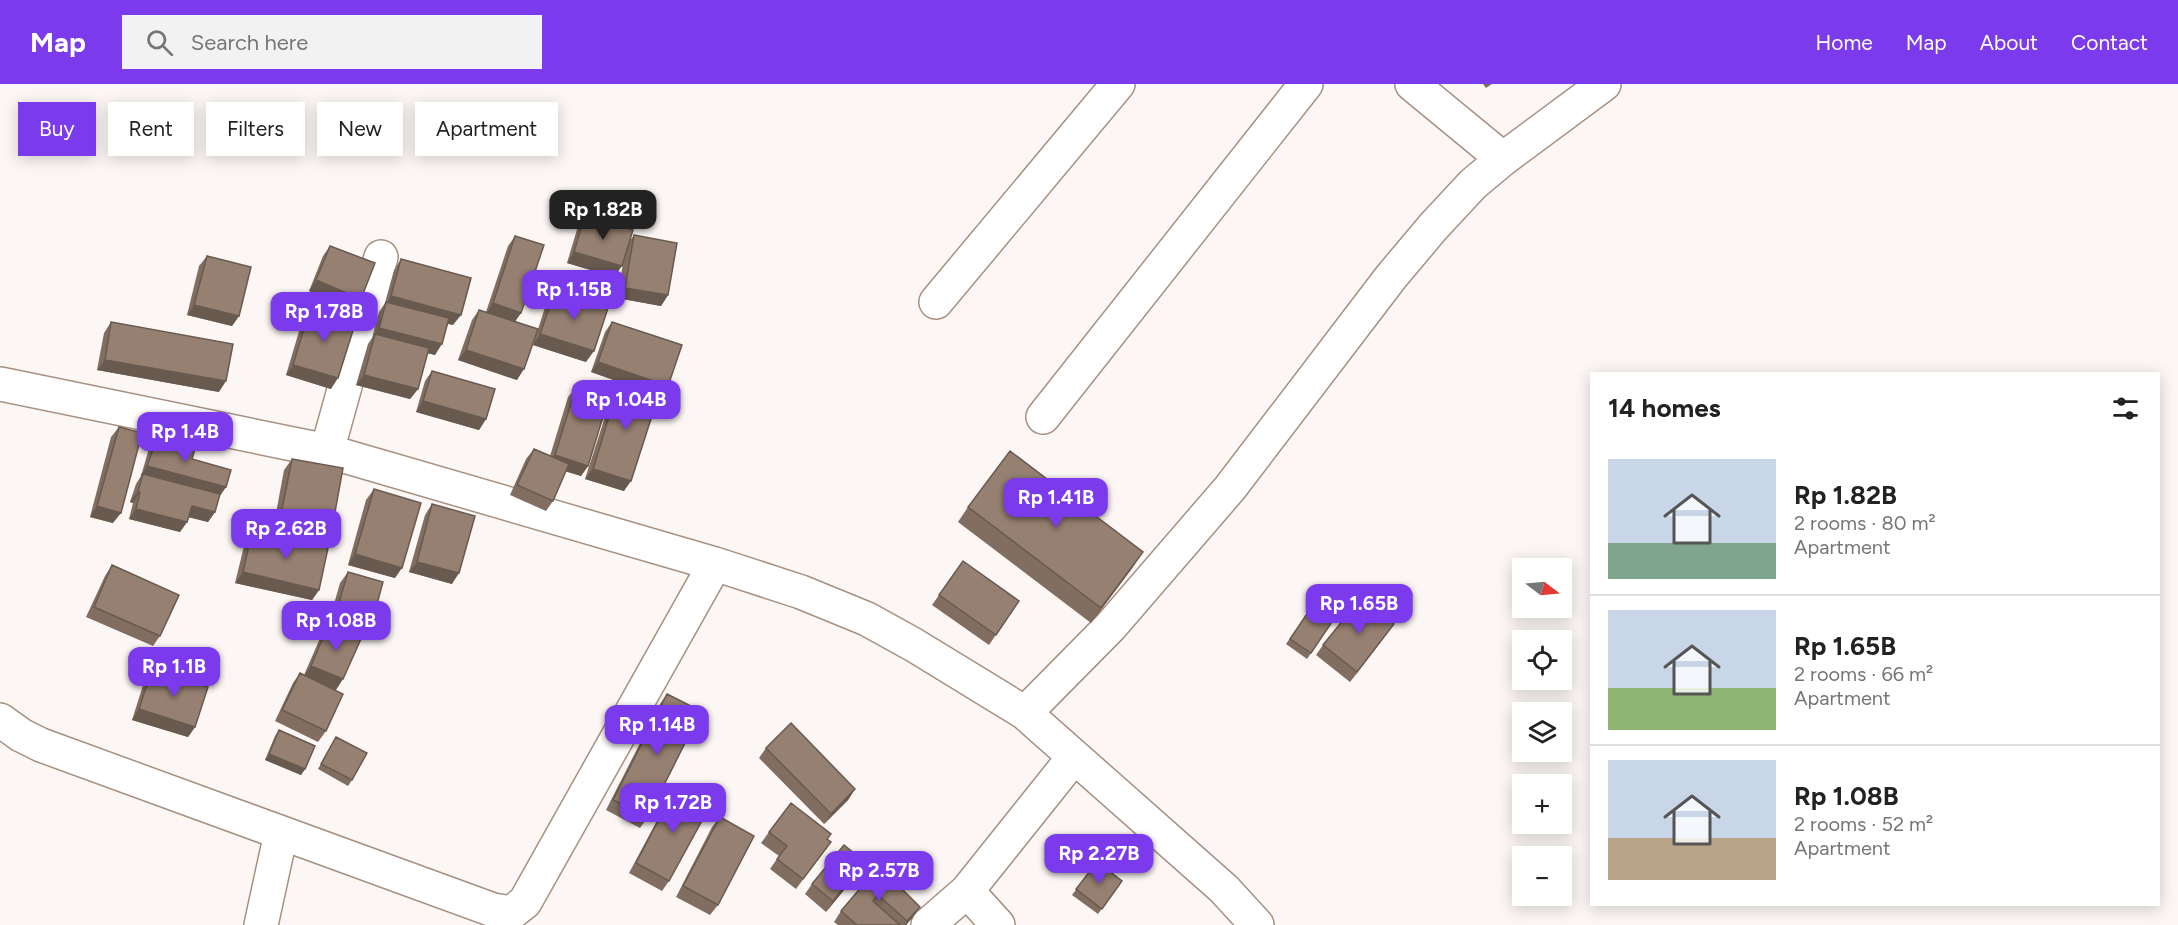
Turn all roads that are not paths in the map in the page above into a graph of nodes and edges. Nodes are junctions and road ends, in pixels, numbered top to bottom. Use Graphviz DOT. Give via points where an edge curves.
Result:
graph roads {
  1 [pos="1118,84"];
  2 [pos="1306,84"];
  3 [pos="1412,84"];
  4 [pos="1604,84"];
  5 [pos="1503,159"];
  6 [pos="381,257"];
  7 [pos="936,302"];
  8 [pos="0,384"];
  9 [pos="1043,417"];
  10 [pos="327,451"];
  11 [pos="716,564"];
  12 [pos="1025,713"];
  13 [pos="0,720"];
  14 [pos="1074,757"];
  15 [pos="281,833"];
  16 [pos="967,891"];
  17 [pos="261,925"];
  18 [pos="928,925"];
  19 [pos="998,925"];
  20 [pos="1257,925"];
  1 -- 7 [label="street"];
  2 -- 9 [label="street"];
  3 -- 5 [label="street"];
  4 -- 5 [label="street"];
  5 -- 12 [label="street" via="1433,227 1230,488 1111,626"];
  6 -- 10 [label="street"];
  8 -- 10 [label="street"];
  10 -- 11 [label="street"];
  11 -- 12 [label="street" via="867,619"];
  11 -- 15 [label="street" via="519,909 511,913 493,910"];
  12 -- 14 [label="street"];
  13 -- 15 [label="street" via="41,744"];
  14 -- 16 [label="street"];
  14 -- 20 [label="street" via="1224,889"];
  15 -- 17 [label="street"];
  16 -- 18 [label="street"];
  16 -- 19 [label="street"];
}
